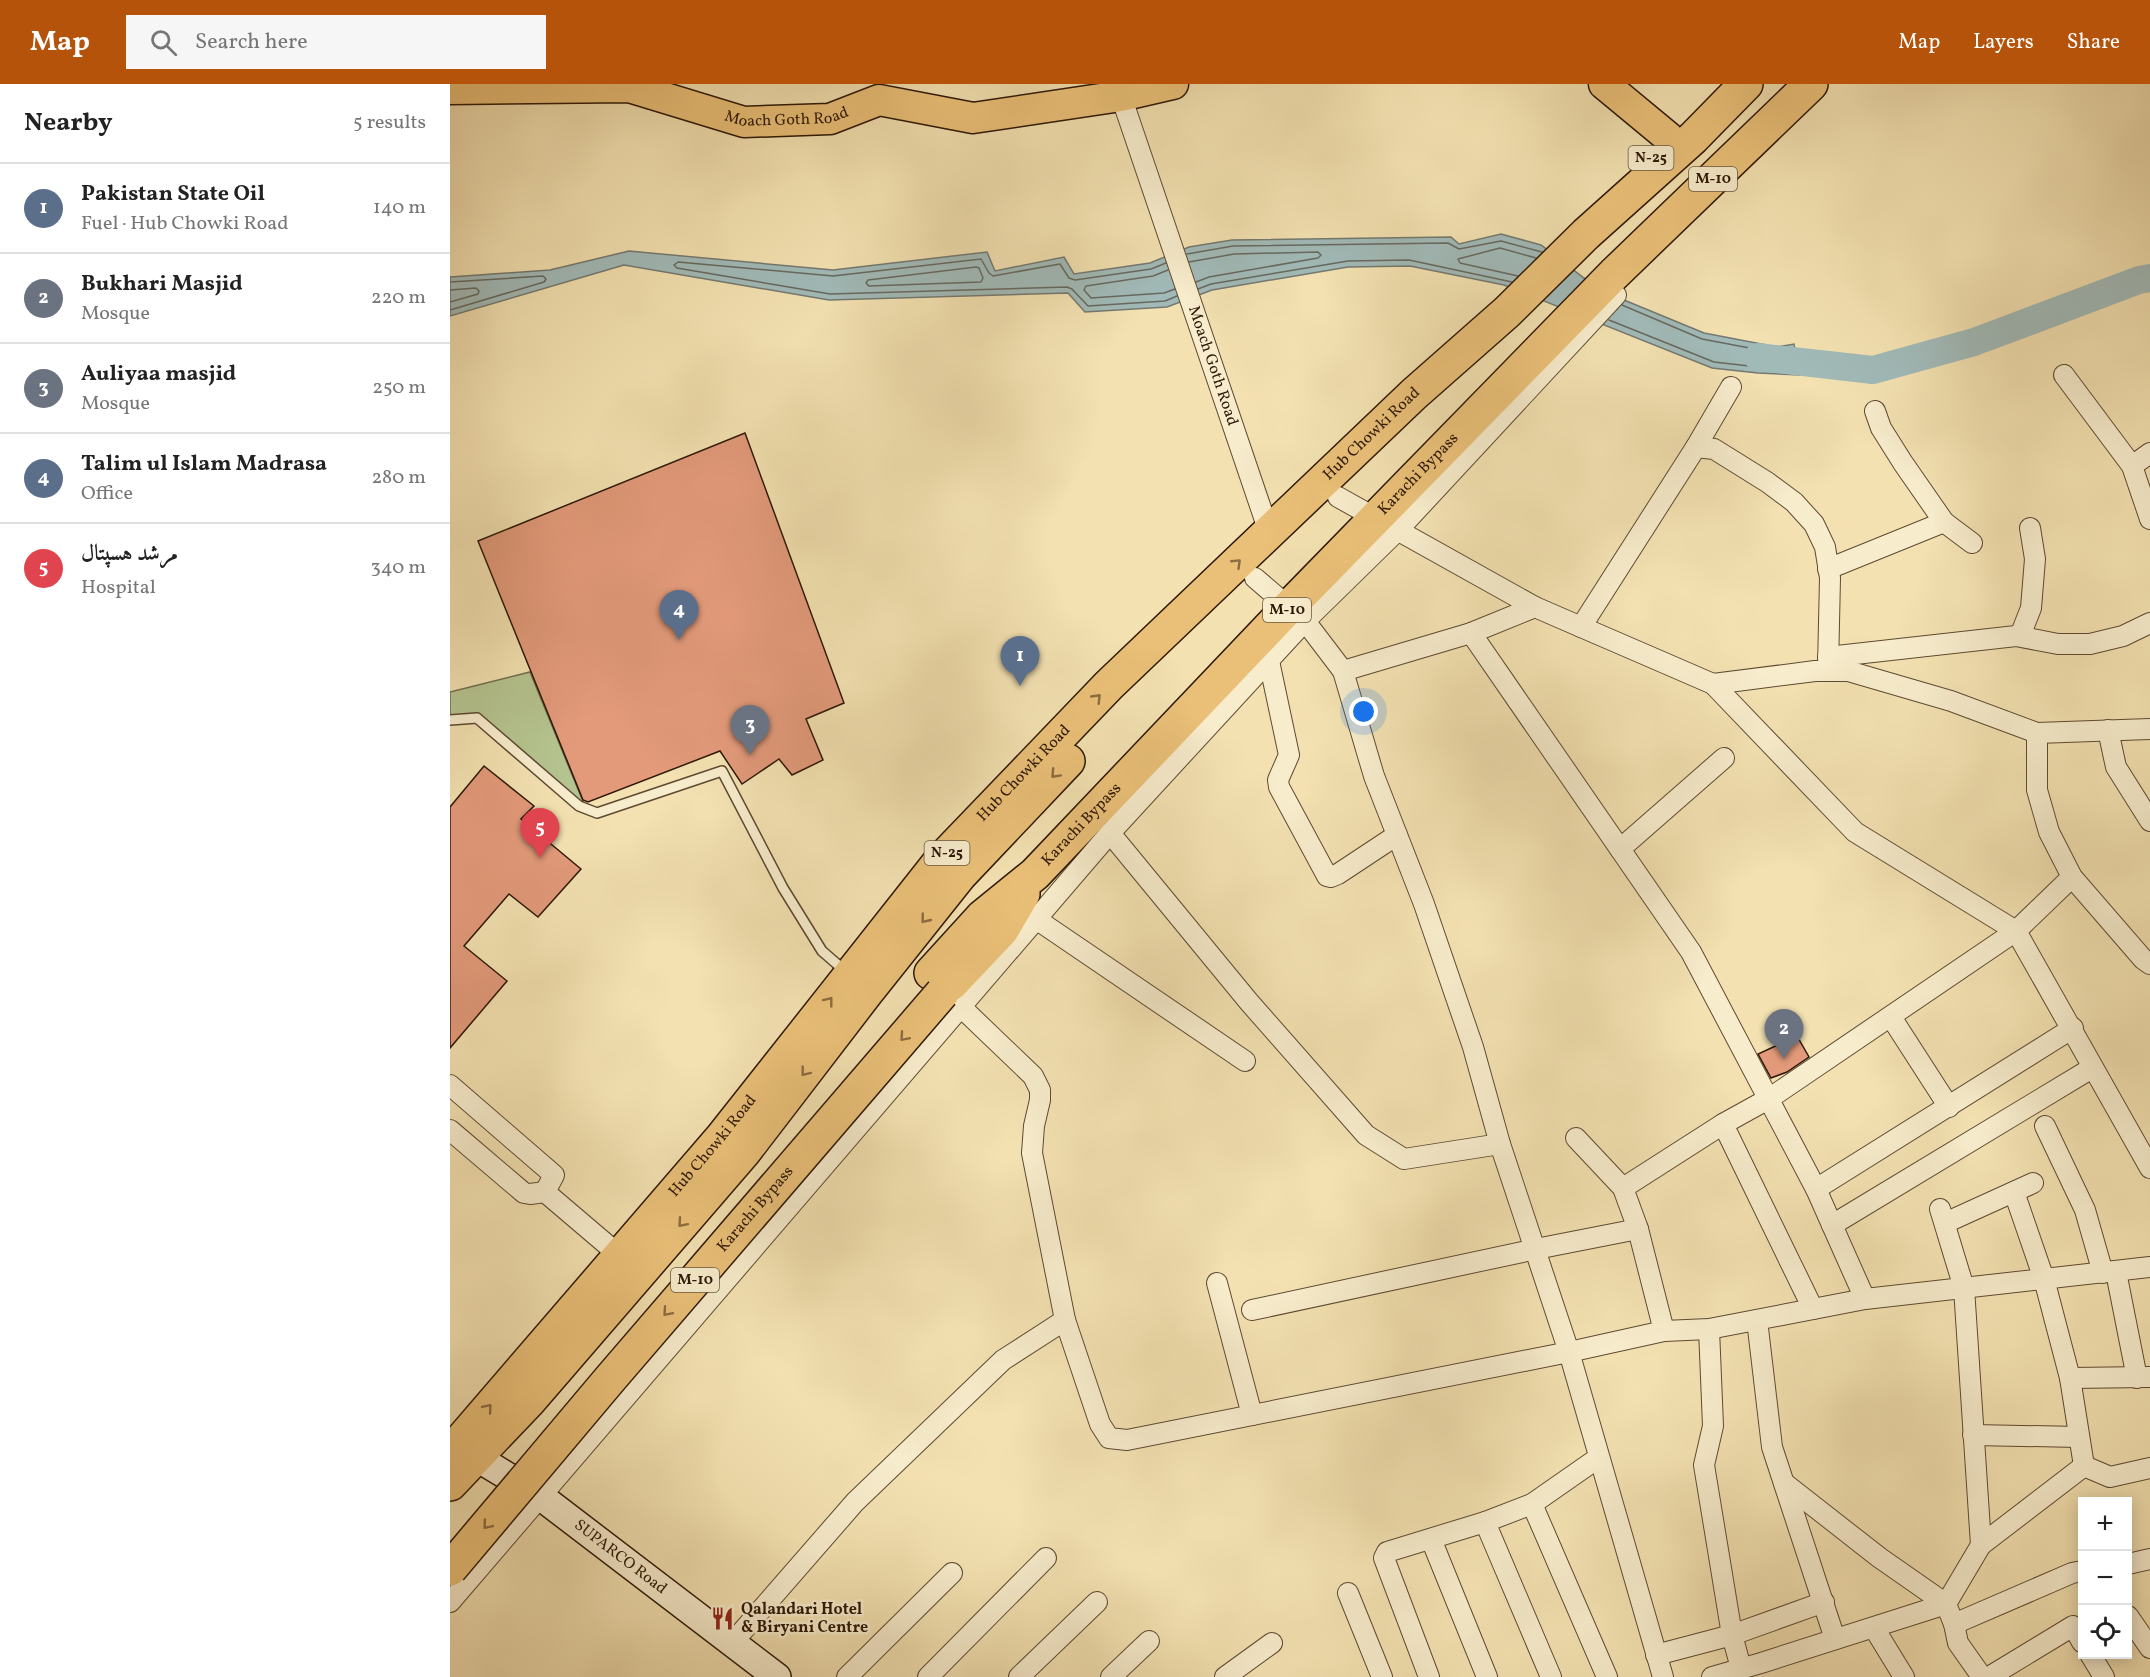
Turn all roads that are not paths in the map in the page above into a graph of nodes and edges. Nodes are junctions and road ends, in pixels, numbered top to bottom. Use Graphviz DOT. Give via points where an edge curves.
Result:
graph roads {
  1 [pos="1173,84"];
  2 [pos="1604,84"];
  3 [pos="1718,84"];
  4 [pos="1746,84"];
  5 [pos="1811,84"];
  6 [pos="1822,84"];
  7 [pos="515,87"];
  8 [pos="450,89"];
  9 [pos="1080,93"];
  10 [pos="1120,96"];
  11 [pos="1668,137"];
  12 [pos="1581,239"];
  13 [pos="1623,276"];
  14 [pos="1513,307"];
  15 [pos="2064,375"];
  16 [pos="1731,387"];
  17 [pos="1875,411"];
  18 [pos="1696,447"];
  19 [pos="2150,453"];
  20 [pos="2132,466"];
  21 [pos="1338,497"];
  22 [pos="2150,519"];
  23 [pos="1944,522"];
  24 [pos="1387,524"];
  25 [pos="2030,528"];
  26 [pos="1269,532"];
  27 [pos="1972,543"];
  28 [pos="1828,569"];
  29 [pos="1255,578"];
  30 [pos="1535,607"];
  31 [pos="1297,614"];
  32 [pos="2150,623"];
  33 [pos="1581,627"];
  34 [pos="1471,633"];
  35 [pos="2020,636"];
  36 [pos="1269,661"];
  37 [pos="1828,664"];
  38 [pos="1343,670"];
  39 [pos="1713,684"];
  40 [pos="450,720"];
  41 [pos="2150,729"];
  42 [pos="2108,730"];
  43 [pos="2037,733"];
  44 [pos="1724,758"];
  45 [pos="2150,821"];
  46 [pos="1110,833"];
  47 [pos="1397,835"];
  48 [pos="1620,849"];
  49 [pos="2072,877"];
  50 [pos="1036,920"];
  51 [pos="2016,931"];
  52 [pos="2148,959"];
  53 [pos="850,975"];
  54 [pos="945,991"];
  55 [pos="1891,1017"];
  56 [pos="2073,1028"];
  57 [pos="1245,1061"];
  58 [pos="2092,1068"];
  59 [pos="450,1085"];
  60 [pos="1770,1098"];
  61 [pos="1949,1107"];
  62 [pos="1723,1124"];
  63 [pos="2045,1126"];
  64 [pos="450,1130"];
  65 [pos="1576,1138"];
  66 [pos="1500,1144"];
  67 [pos="2150,1168"];
  68 [pos="2034,1183"];
  69 [pos="1623,1188"];
  70 [pos="1816,1189"];
  71 [pos="545,1192"];
  72 [pos="2014,1192"];
  73 [pos="1832,1225"];
  74 [pos="1638,1229"];
  75 [pos="1536,1249"];
  76 [pos="619,1255"];
  77 [pos="2150,1267"];
  78 [pos="2109,1272"];
  79 [pos="2044,1279"];
  80 [pos="1217,1283"];
  81 [pos="1964,1288"];
  82 [pos="1865,1299"];
  83 [pos="1813,1309"];
  84 [pos="1252,1310"];
  85 [pos="1065,1320"];
  86 [pos="1757,1320"];
  87 [pos="1709,1329"];
  88 [pos="1664,1331"];
  89 [pos="1569,1352"];
  90 [pos="2070,1378"];
  91 [pos="2144,1378"];
  92 [pos="1252,1415"];
  93 [pos="1973,1434"];
  94 [pos="2079,1437"];
  95 [pos="462,1450"];
  96 [pos="1598,1458"];
  97 [pos="2084,1466"];
  98 [pos="2150,1468"];
  99 [pos="1784,1483"];
  100 [pos="450,1484"];
  101 [pos="540,1496"];
  102 [pos="1532,1504"];
  103 [pos="1485,1522"];
  104 [pos="450,1535"];
  105 [pos="1431,1539"];
  106 [pos="1981,1545"];
  107 [pos="1046,1558"];
  108 [pos="2150,1559"];
  109 [pos="2132,1563"];
  110 [pos="450,1569"];
  111 [pos="2078,1572"];
  112 [pos="952,1573"];
  113 [pos="1348,1593"];
  114 [pos="450,1602"];
  115 [pos="1097,1602"];
  116 [pos="1824,1602"];
  117 [pos="1946,1604"];
  118 [pos="2132,1623"];
  119 [pos="1954,1624"];
  120 [pos="1874,1628"];
  121 [pos="1732,1635"];
  122 [pos="2078,1635"];
  123 [pos="1835,1639"];
  124 [pos="1149,1641"];
  125 [pos="733,1642"];
  126 [pos="1272,1643"];
  127 [pos="2150,1648"];
  128 [pos="1656,1655"];
  129 [pos="2093,1659"];
  130 [pos="1741,1668"];
  131 [pos="1763,1670"];
  132 [pos="1898,1675"];
  133 [pos="777,1677"];
  134 [pos="847,1677"];
  135 [pos="928,1677"];
  136 [pos="1019,1677"];
  137 [pos="1111,1677"];
  138 [pos="1225,1677"];
  139 [pos="1383,1677"];
  140 [pos="1429,1677"];
  141 [pos="1487,1677"];
  142 [pos="1551,1677"];
  143 [pos="1607,1677"];
  144 [pos="1663,1677"];
  145 [pos="1712,1677"];
  146 [pos="1982,1677"];
  147 [pos="1989,1677"];
  148 [pos="2104,1677"];
  1 -- 10 [label="main road, Moach Goth Road"];
  2 -- 11 [label="main road"];
  3 -- 11 [label="highway, Hub Chowki Road / N-25"];
  4 -- 12 [label="highway, Hub Chowki Road / N-25" via="1693,138"];
  5 -- 13 [label="highway, Karachi Bypass / M-10"];
  6 -- 13 [label="street" via="1786,123"];
  7 -- 8 [label="main road, Moach Goth Road"];
  7 -- 9 [label="main road, Moach Goth Road" via="629,87 744,122 830,119 879,100 973,118"];
  9 -- 10 [label="main road, Moach Goth Road"];
  10 -- 26 [label="street, Moach Goth Road"];
  11 -- 12 [label="highway, Hub Chowki Road / N-25"];
  12 -- 14 [label="highway, Hub Chowki Road / N-25"];
  13 -- 24 [label="highway, Karachi Bypass / M-10"];
  14 -- 21 [label="highway" via="1431,408"];
  14 -- 26 [label="highway, Hub Chowki Road / N-25" via="1414,394"];
  15 -- 20 [label="street"];
  16 -- 18 [label="street"];
  17 -- 23 [label="street" via="1881,428"];
  18 -- 28 [label="street" via="1714,448 1794,502 1814,524 1825,548"];
  18 -- 33 [label="street"];
  19 -- 20 [label="street"];
  20 -- 22 [label="street"];
  21 -- 24 [label="street"];
  21 -- 29 [label="highway"];
  23 -- 27 [label="street"];
  23 -- 28 [label="street"];
  24 -- 30 [label="street"];
  24 -- 31 [label="highway, Karachi Bypass / M-10"];
  25 -- 35 [label="street" via="2035,559 2031,608"];
  53 -- 26 [label="highway, Hub Chowki Road / N-25, one-way" via="941,860 1109,685"];
  28 -- 37 [label="street"];
  29 -- 31 [label="street"];
  29 -- 95 [label="highway, one-way" via="1128,697 960,875 744,1152 530,1400"];
  30 -- 33 [label="street"];
  30 -- 34 [label="street"];
  31 -- 36 [label="street"];
  31 -- 38 [label="street"];
  31 -- 54 [label="highway, Karachi Bypass / M-10" via="1035,874 1002,930"];
  32 -- 35 [label="street" via="2123,636 2090,644 2058,644"];
  33 -- 39 [label="street"];
  34 -- 38 [label="street"];
  34 -- 48 [label="street"];
  35 -- 37 [label="street"];
  36 -- 46 [label="street"];
  36 -- 47 [label="street" via="1289,755 1278,780 1279,787 1327,876 1338,874"];
  37 -- 39 [label="street" via="1815,671"];
  37 -- 43 [label="street" via="1951,701"];
  38 -- 47 [label="street" via="1374,776"];
  39 -- 51 [label="street" via="1855,832"];
  40 -- 53 [label="lane" via="477,718 579,806 597,813 722,771 816,942"];
  41 -- 42 [label="street"];
  42 -- 43 [label="street"];
  42 -- 45 [label="street" via="2116,766"];
  43 -- 49 [label="street" via="2037,790 2049,832"];
  44 -- 48 [label="street"];
  46 -- 50 [label="street"];
  46 -- 66 [label="street" via="1249,1002 1366,1135 1404,1159"];
  47 -- 66 [label="street" via="1473,1047"];
  48 -- 60 [label="street" via="1691,952"];
  49 -- 51 [label="street"];
  49 -- 52 [label="street"];
  50 -- 54 [label="street"];
  50 -- 57 [label="street"];
  51 -- 55 [label="street"];
  51 -- 56 [label="street"];
  76 -- 53 [label="highway, Hub Chowki Road / N-25, one-way" via="723,1136"];
  54 -- 85 [label="street" via="1033,1076 1040,1090 1032,1154"];
  54 -- 101 [label="street" via="668,1350"];
  54 -- 104 [label="highway, Karachi Bypass / M-10" via="598,1360"];
  54 -- 110 [label="highway, Karachi Bypass / M-10, one-way, bridge"];
  55 -- 60 [label="street"];
  55 -- 61 [label="street"];
  56 -- 58 [label="street"];
  56 -- 61 [label="street"];
  58 -- 67 [label="street"];
  58 -- 73 [label="street"];
  59 -- 71 [label="street" via="554,1175"];
  60 -- 62 [label="street"];
  60 -- 70 [label="street"];
  61 -- 70 [label="street"];
  62 -- 69 [label="street"];
  62 -- 83 [label="street"];
  63 -- 78 [label="street"];
  64 -- 71 [label="street" via="524,1193"];
  65 -- 69 [label="street"];
  66 -- 75 [label="street"];
  68 -- 72 [label="street"];
  69 -- 74 [label="street"];
  70 -- 73 [label="street"];
  71 -- 76 [label="street"];
  72 -- 79 [label="street"];
  72 -- 81 [label="street" via="1943,1216"];
  73 -- 82 [label="street"];
  74 -- 75 [label="street"];
  74 -- 88 [label="street"];
  75 -- 84 [label="street"];
  75 -- 89 [label="street"];
  95 -- 76 [label="highway, Hub Chowki Road / N-25, one-way"];
  77 -- 78 [label="street"];
  78 -- 79 [label="street"];
  78 -- 91 [label="street"];
  79 -- 81 [label="street"];
  79 -- 90 [label="street"];
  80 -- 92 [label="street"];
  81 -- 82 [label="street"];
  81 -- 93 [label="street"];
  82 -- 83 [label="street"];
  83 -- 86 [label="street"];
  85 -- 92 [label="street" via="1100,1424 1109,1438 1127,1440"];
  85 -- 125 [label="street" via="1004,1360 855,1502"];
  86 -- 87 [label="street"];
  86 -- 99 [label="street" via="1772,1447"];
  87 -- 88 [label="street"];
  87 -- 121 [label="street" via="1713,1425 1704,1465"];
  88 -- 89 [label="street"];
  89 -- 92 [label="street"];
  89 -- 96 [label="street"];
  90 -- 91 [label="street"];
  90 -- 94 [label="street"];
  93 -- 94 [label="street"];
  93 -- 106 [label="street"];
  94 -- 97 [label="street"];
  95 -- 100 [label="highway"];
  95 -- 101 [label="street, SUPARCO Road"];
  96 -- 102 [label="street"];
  96 -- 128 [label="street"];
  97 -- 98 [label="street" via="2110,1477"];
  97 -- 106 [label="street"];
  99 -- 116 [label="street"];
  99 -- 117 [label="street"];
  101 -- 114 [label="street"];
  101 -- 125 [label="street, SUPARCO Road"];
  102 -- 103 [label="street"];
  102 -- 143 [label="street"];
  103 -- 105 [label="street"];
  103 -- 142 [label="street"];
  105 -- 140 [label="street" via="1387,1552 1384,1558"];
  105 -- 141 [label="street"];
  106 -- 117 [label="street"];
  107 -- 135 [label="street"];
  108 -- 109 [label="street"];
  111 -- 119 [label="street"];
  112 -- 134 [label="street"];
  113 -- 139 [label="street"];
  115 -- 136 [label="street"];
  116 -- 121 [label="street"];
  116 -- 123 [label="street"];
  117 -- 119 [label="street"];
  117 -- 120 [label="street"];
  118 -- 127 [label="street"];
  119 -- 146 [label="street" via="1958,1643"];
  120 -- 123 [label="street"];
  120 -- 132 [label="street"];
  121 -- 128 [label="street"];
  121 -- 130 [label="street"];
  122 -- 147 [label="street" via="2073,1626"];
  123 -- 131 [label="street"];
  124 -- 137 [label="street"];
  125 -- 133 [label="street, SUPARCO Road"];
  126 -- 138 [label="street"];
  128 -- 144 [label="street"];
  129 -- 148 [label="street"];
  130 -- 131 [label="street"];
  130 -- 145 [label="street"];
}
